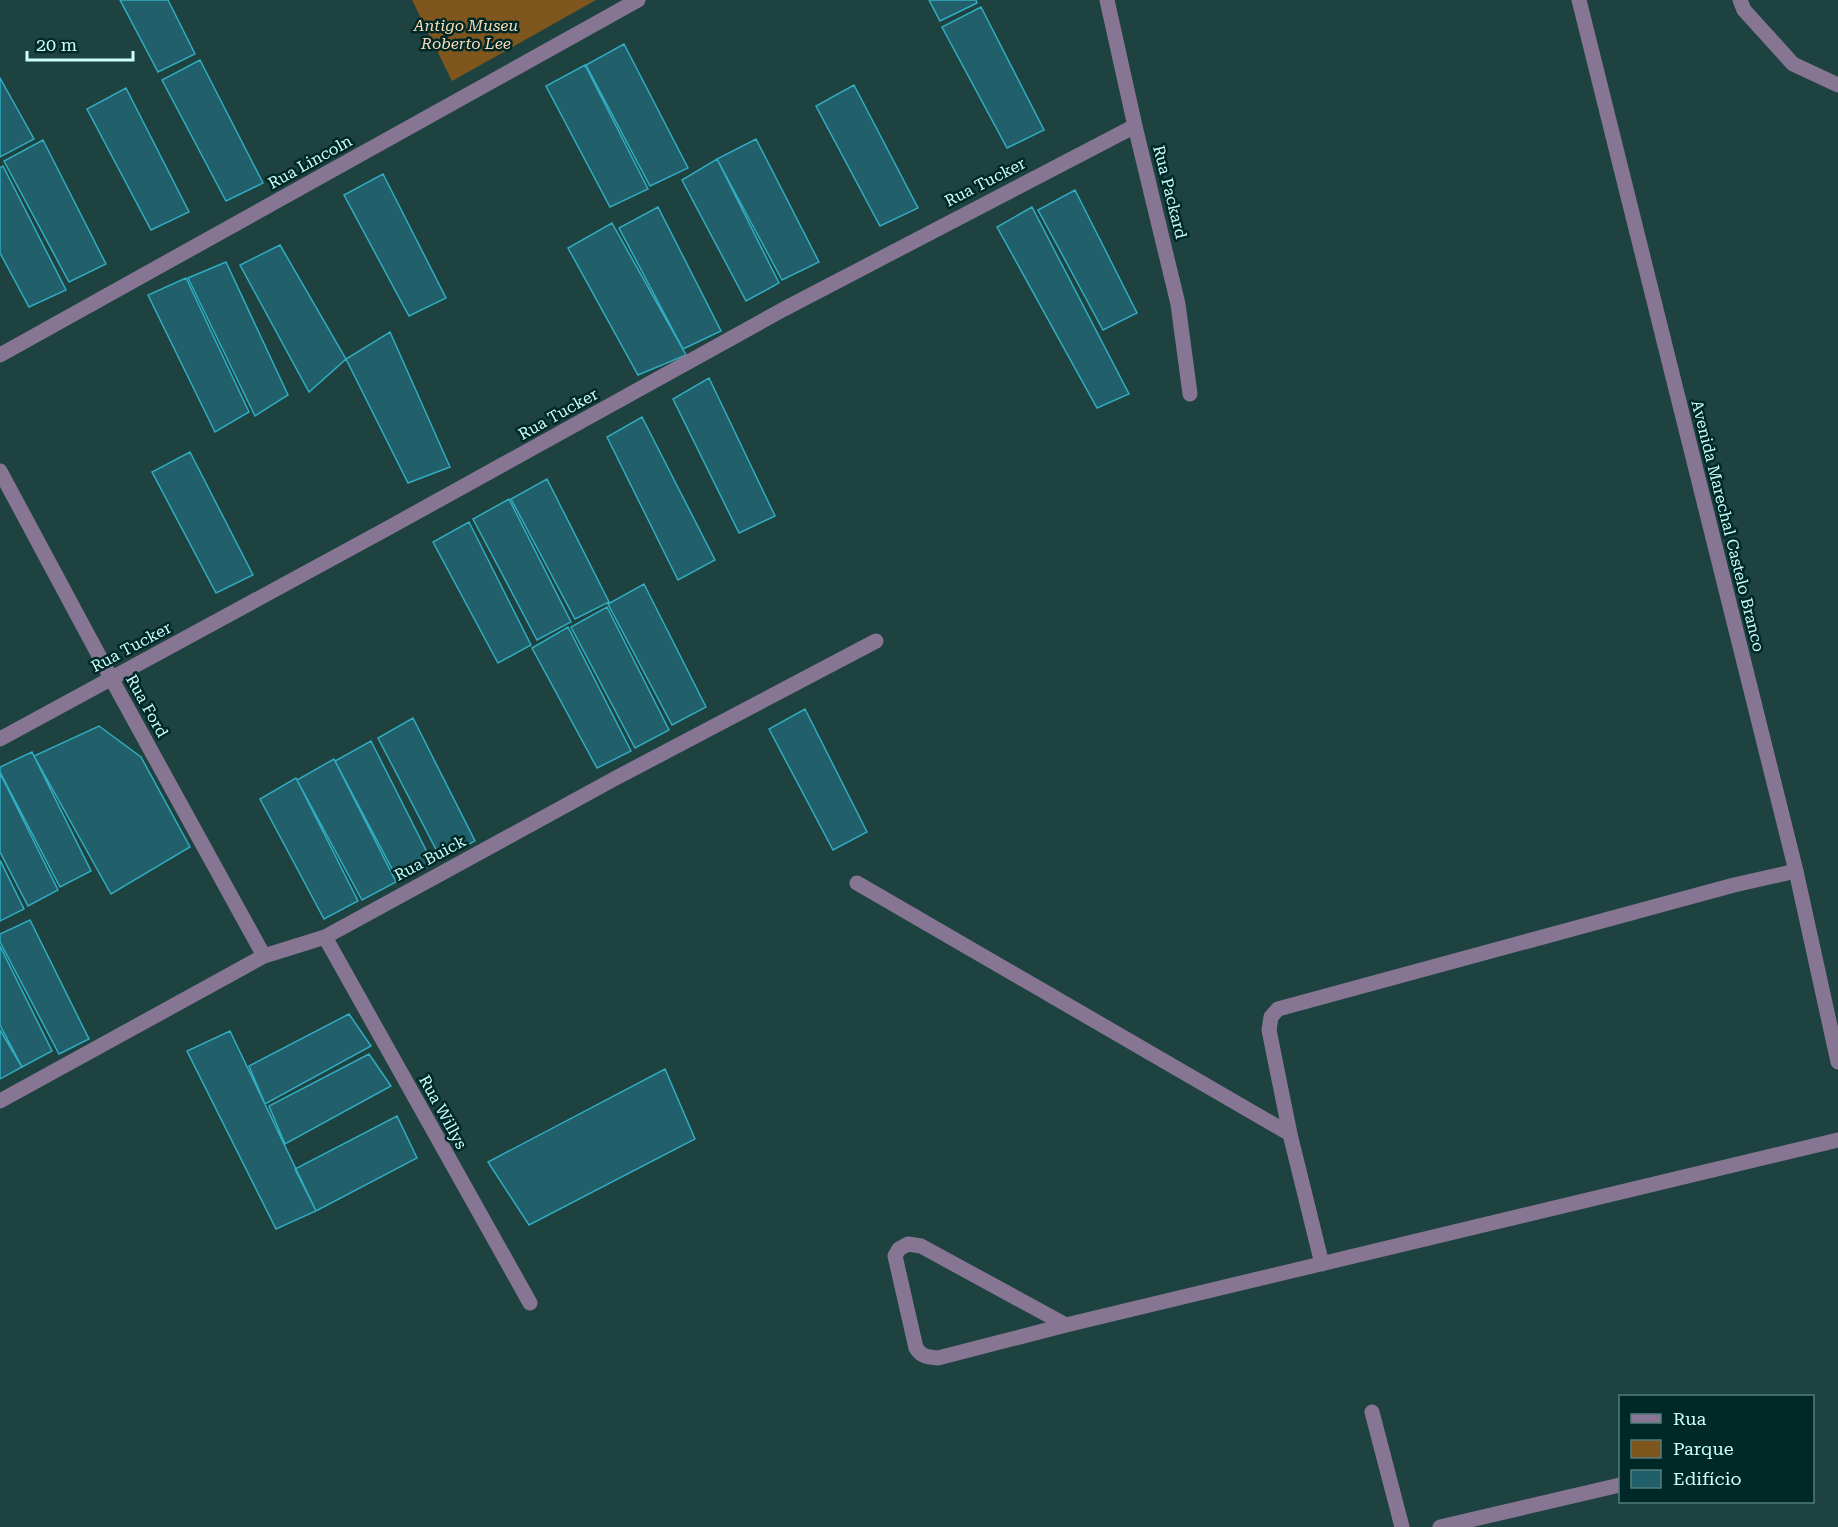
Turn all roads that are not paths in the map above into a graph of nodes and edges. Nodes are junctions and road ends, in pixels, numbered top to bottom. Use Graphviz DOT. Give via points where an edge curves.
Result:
graph roads {
  1 [pos="638,0"];
  2 [pos="1107,0"];
  3 [pos="1579,0"];
  4 [pos="1740,0"];
  5 [pos="1838,85"];
  6 [pos="1135,126"];
  7 [pos="0,355"];
  8 [pos="1190,394"];
  9 [pos="0,471"];
  10 [pos="876,641"];
  11 [pos="111,678"];
  12 [pos="0,739"];
  13 [pos="1796,871"];
  14 [pos="857,883"];
  15 [pos="325,937"];
  16 [pos="264,956"];
  17 [pos="1838,1062"];
  18 [pos="0,1101"];
  19 [pos="1290,1134"];
  20 [pos="1838,1140"];
  21 [pos="1322,1264"];
  22 [pos="530,1303"];
  23 [pos="1066,1325"];
  24 [pos="1372,1412"];
  25 [pos="1619,1485"];
  26 [pos="1402,1527"];
  27 [pos="1440,1527"];
  1 -- 7 [label="street, Rua Lincoln"];
  2 -- 6 [label="street, Rua Packard"];
  3 -- 13 [label="street, Avenida Marechal Castelo Branco"];
  4 -- 5 [label="street" via="1744,10 1793,64"];
  6 -- 8 [label="street, Rua Packard" via="1178,304"];
  6 -- 11 [label="street, Rua Tucker" via="783,309"];
  9 -- 11 [label="street, Rua Ford"];
  10 -- 15 [label="street, Rua Buick"];
  11 -- 12 [label="street, Rua Tucker"];
  11 -- 16 [label="street, Rua Ford"];
  13 -- 17 [label="street, Avenida Marechal Castelo Branco"];
  13 -- 19 [label="street" via="1278,1010 1271,1017 1269,1030"];
  14 -- 19 [label="street"];
  15 -- 16 [label="street, Rua Buick"];
  15 -- 22 [label="street, Rua Willys"];
  16 -- 18 [label="street, Rua Buick"];
  19 -- 21 [label="street"];
  20 -- 21 [label="street"];
  21 -- 23 [label="street"];
  23 -- 23 [label="street" via="927,1358 916,1348 896,1256 899,1249 908,1244 921,1246"];
  24 -- 26 [label="street"];
  25 -- 27 [label="street"];
}
